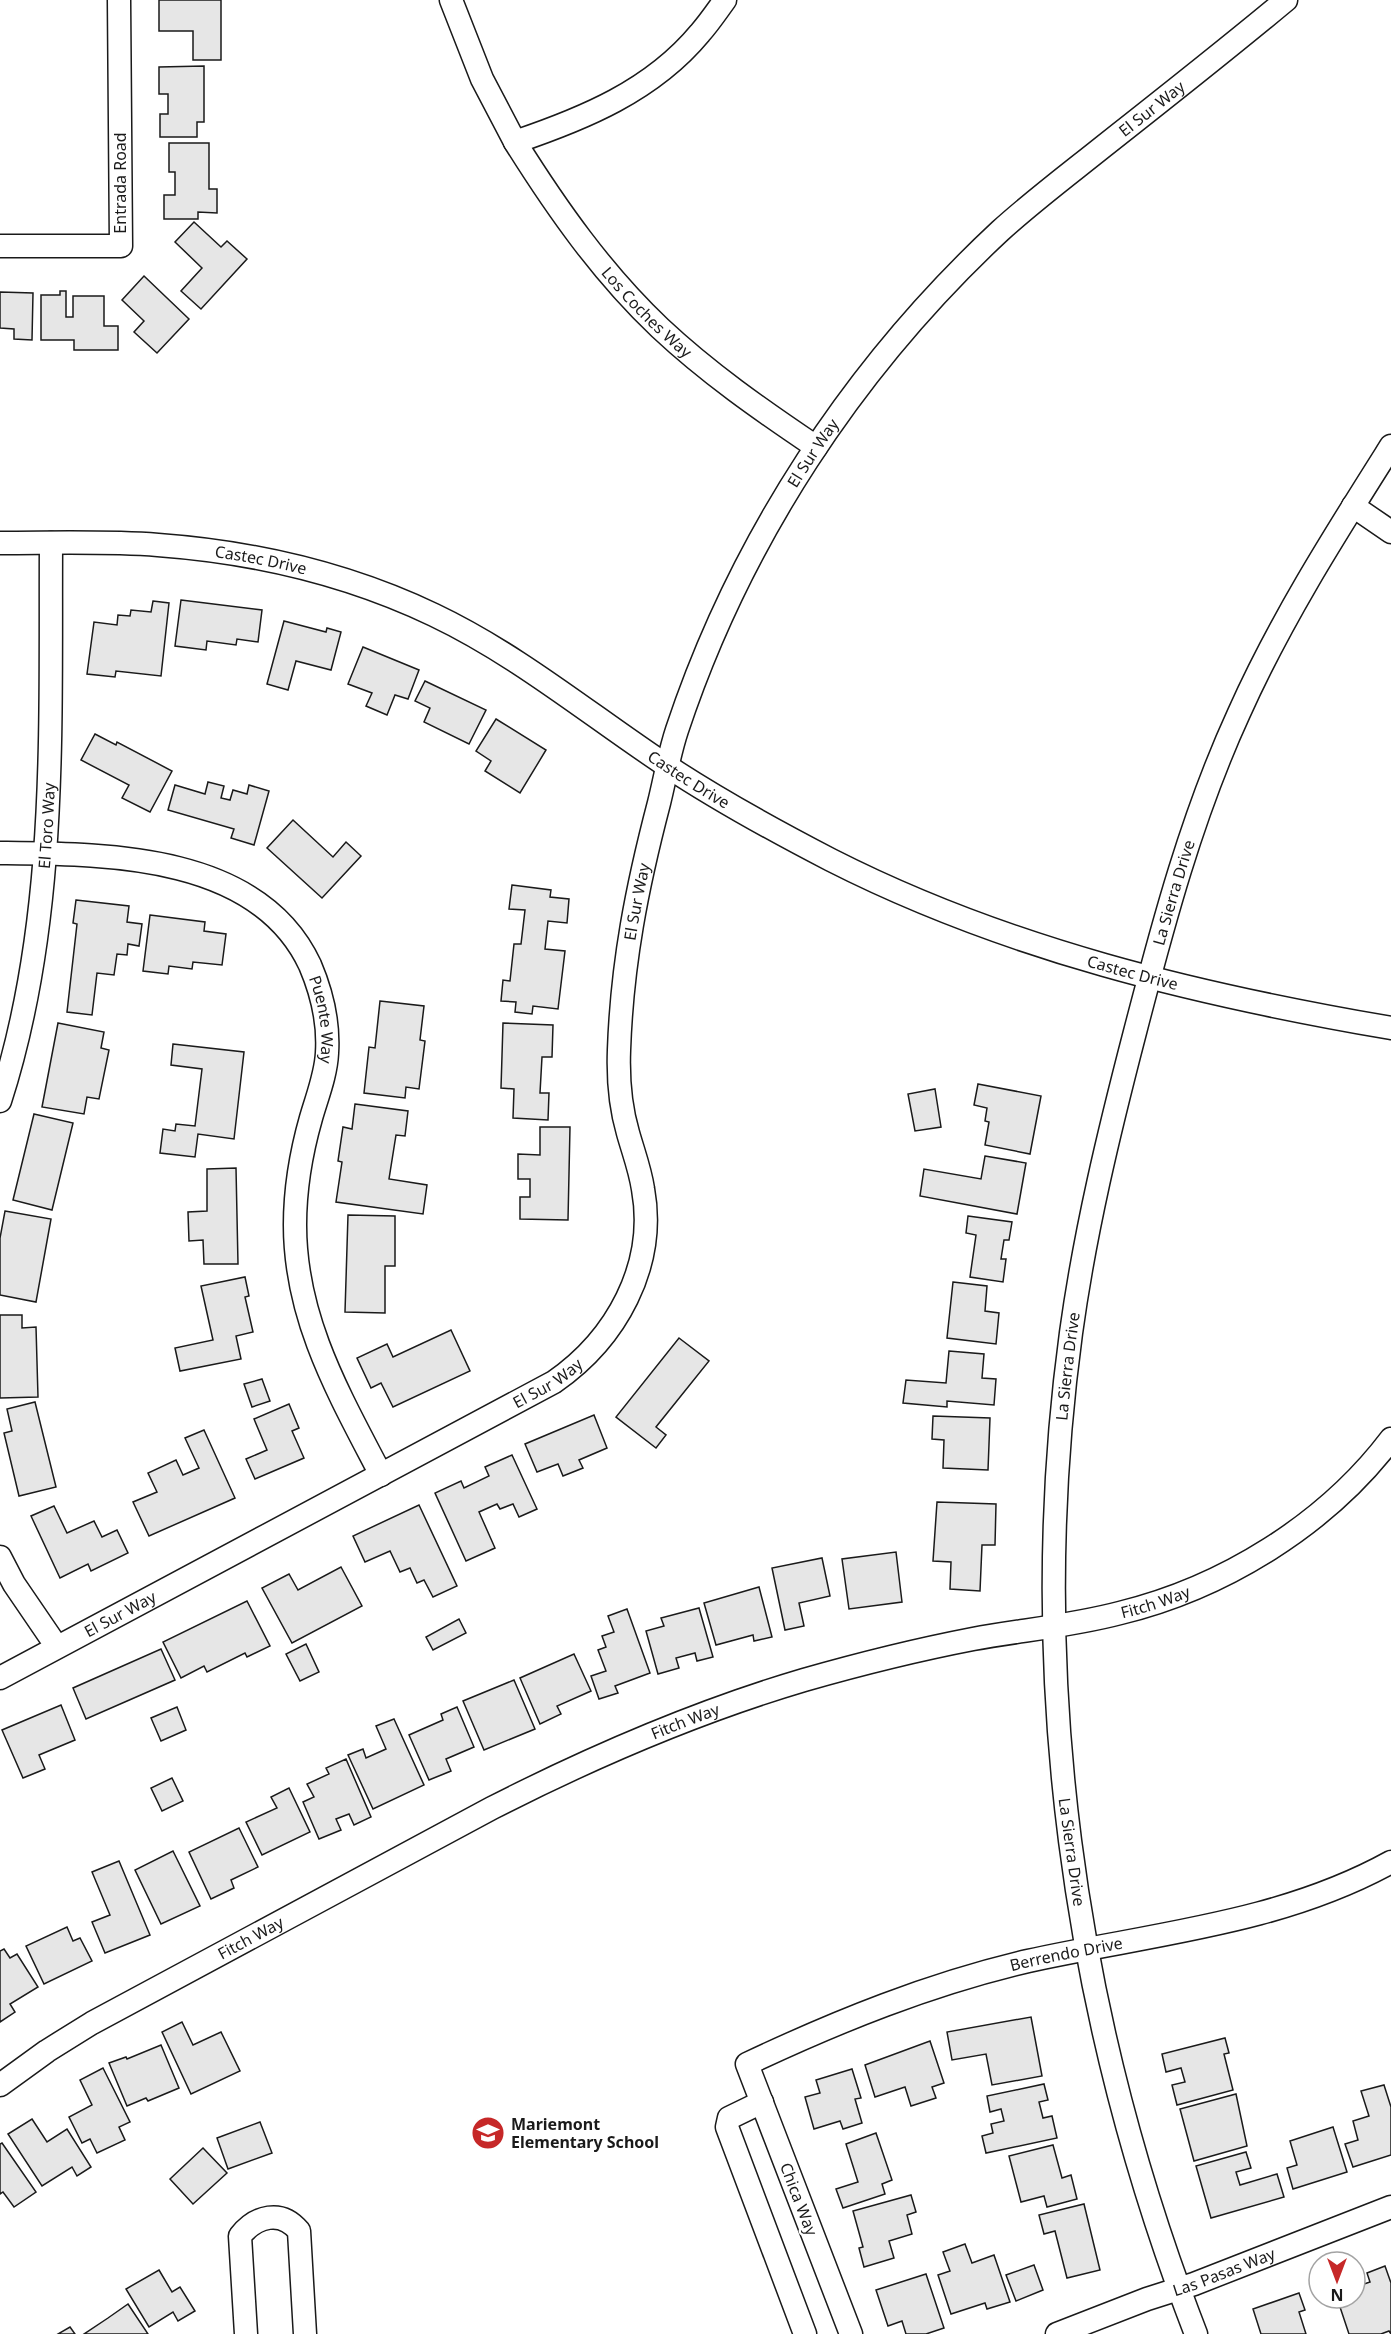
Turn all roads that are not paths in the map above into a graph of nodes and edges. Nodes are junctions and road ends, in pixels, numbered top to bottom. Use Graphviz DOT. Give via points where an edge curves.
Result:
graph roads {
  1 [pos="119,0"];
  2 [pos="451,0"];
  3 [pos="725,0"];
  4 [pos="1286,0"];
  5 [pos="515,142"];
  6 [pos="0,246"];
  7 [pos="1391,446"];
  8 [pos="816,447"];
  9 [pos="1353,506"];
  10 [pos="1391,532"];
  11 [pos="0,543"];
  12 [pos="51,543"];
  13 [pos="668,767"];
  14 [pos="0,853"];
  15 [pos="46,853"];
  16 [pos="1149,978"];
  17 [pos="1391,1028"];
  18 [pos="0,1101"];
  19 [pos="1391,1439"];
  20 [pos="381,1475"];
  21 [pos="0,1557"];
  22 [pos="1054,1626"];
  23 [pos="57,1647"];
  24 [pos="0,1678"];
  25 [pos="1391,1862"];
  26 [pos="1086,1950"];
  27 [pos="747,2064"];
  28 [pos="0,2085"];
  29 [pos="762,2102"];
  30 [pos="1391,2207"];
  31 [pos="1179,2289"];
  32 [pos="246,2334"];
  33 [pos="305,2334"];
  34 [pos="805,2334"];
  35 [pos="851,2334"];
  36 [pos="1057,2334"];
  37 [pos="1196,2334"];
  1 -- 6 [label="street, Entrada Road" via="120,246"];
  2 -- 5 [label="street, Los Coches Way" via="483,79"];
  3 -- 5 [label="street" via="687,47 647,81 617,101 569,124"];
  4 -- 8 [label="street, El Sur Way" via="1001,231 887,351"];
  5 -- 8 [label="street, Los Coches Way" via="582,242 660,328 749,402"];
  7 -- 9 [label="street, La Sierra Drive"];
  8 -- 13 [label="street, El Sur Way" via="770,521 732,594 699,670 675,735"];
  9 -- 10 [label="street"];
  9 -- 16 [label="street, La Sierra Drive" via="1295,603 1238,713 1180,865"];
  11 -- 12 [label="street, Castec Drive"];
  12 -- 13 [label="street, Castec Drive" via="208,549 336,577 385,594 434,615 525,666"];
  12 -- 15 [label="street, El Toro Way"];
  13 -- 16 [label="street, Castec Drive" via="758,821 911,897 1071,956"];
  13 -- 20 [label="street, El Sur Way" via="640,874 622,994 620,1088 645,1195 645,1229 632,1287 604,1337 568,1372"];
  14 -- 15 [label="street, Puente Way"];
  15 -- 18 [label="street, El Toro Way" via="24,1007"];
  15 -- 20 [label="street, Puente Way" via="116,857 216,880 256,900 278,920 305,956 326,1011 328,1041 298,1181 297,1263 311,1326 327,1369"];
  16 -- 17 [label="street, Castec Drive"];
  16 -- 22 [label="street, La Sierra Drive" via="1107,1139 1071,1334 1060,1438"];
  19 -- 22 [label="street, Fitch Way" via="1352,1483 1312,1518 1222,1576 1122,1613"];
  20 -- 23 [label="street, El Sur Way"];
  21 -- 23 [label="street"];
  22 -- 26 [label="street, La Sierra Drive" via="1066,1818"];
  22 -- 28 [label="street, Fitch Way" via="974,1639 857,1666 748,1698 638,1739 492,1808 92,2023"];
  23 -- 24 [label="street, El Sur Way"];
  25 -- 26 [label="street, Berrendo Drive" via="1317,1895 1245,1918"];
  26 -- 27 [label="street, Berrendo Drive" via="949,1982 815,2032"];
  26 -- 31 [label="street, La Sierra Drive" via="1125,2124"];
  27 -- 29 [label="street, Chica Way"];
  29 -- 34 [label="street" via="729,2118 727,2127"];
  29 -- 35 [label="street, Chica Way"];
  30 -- 31 [label="street, Las Pasas Way"];
  31 -- 36 [label="street, Las Pasas Way"];
  31 -- 37 [label="street, La Sierra Drive"];
  32 -- 33 [label="street" via="240,2236 259,2219 278,2217 291,2222 299,2231"];
}
